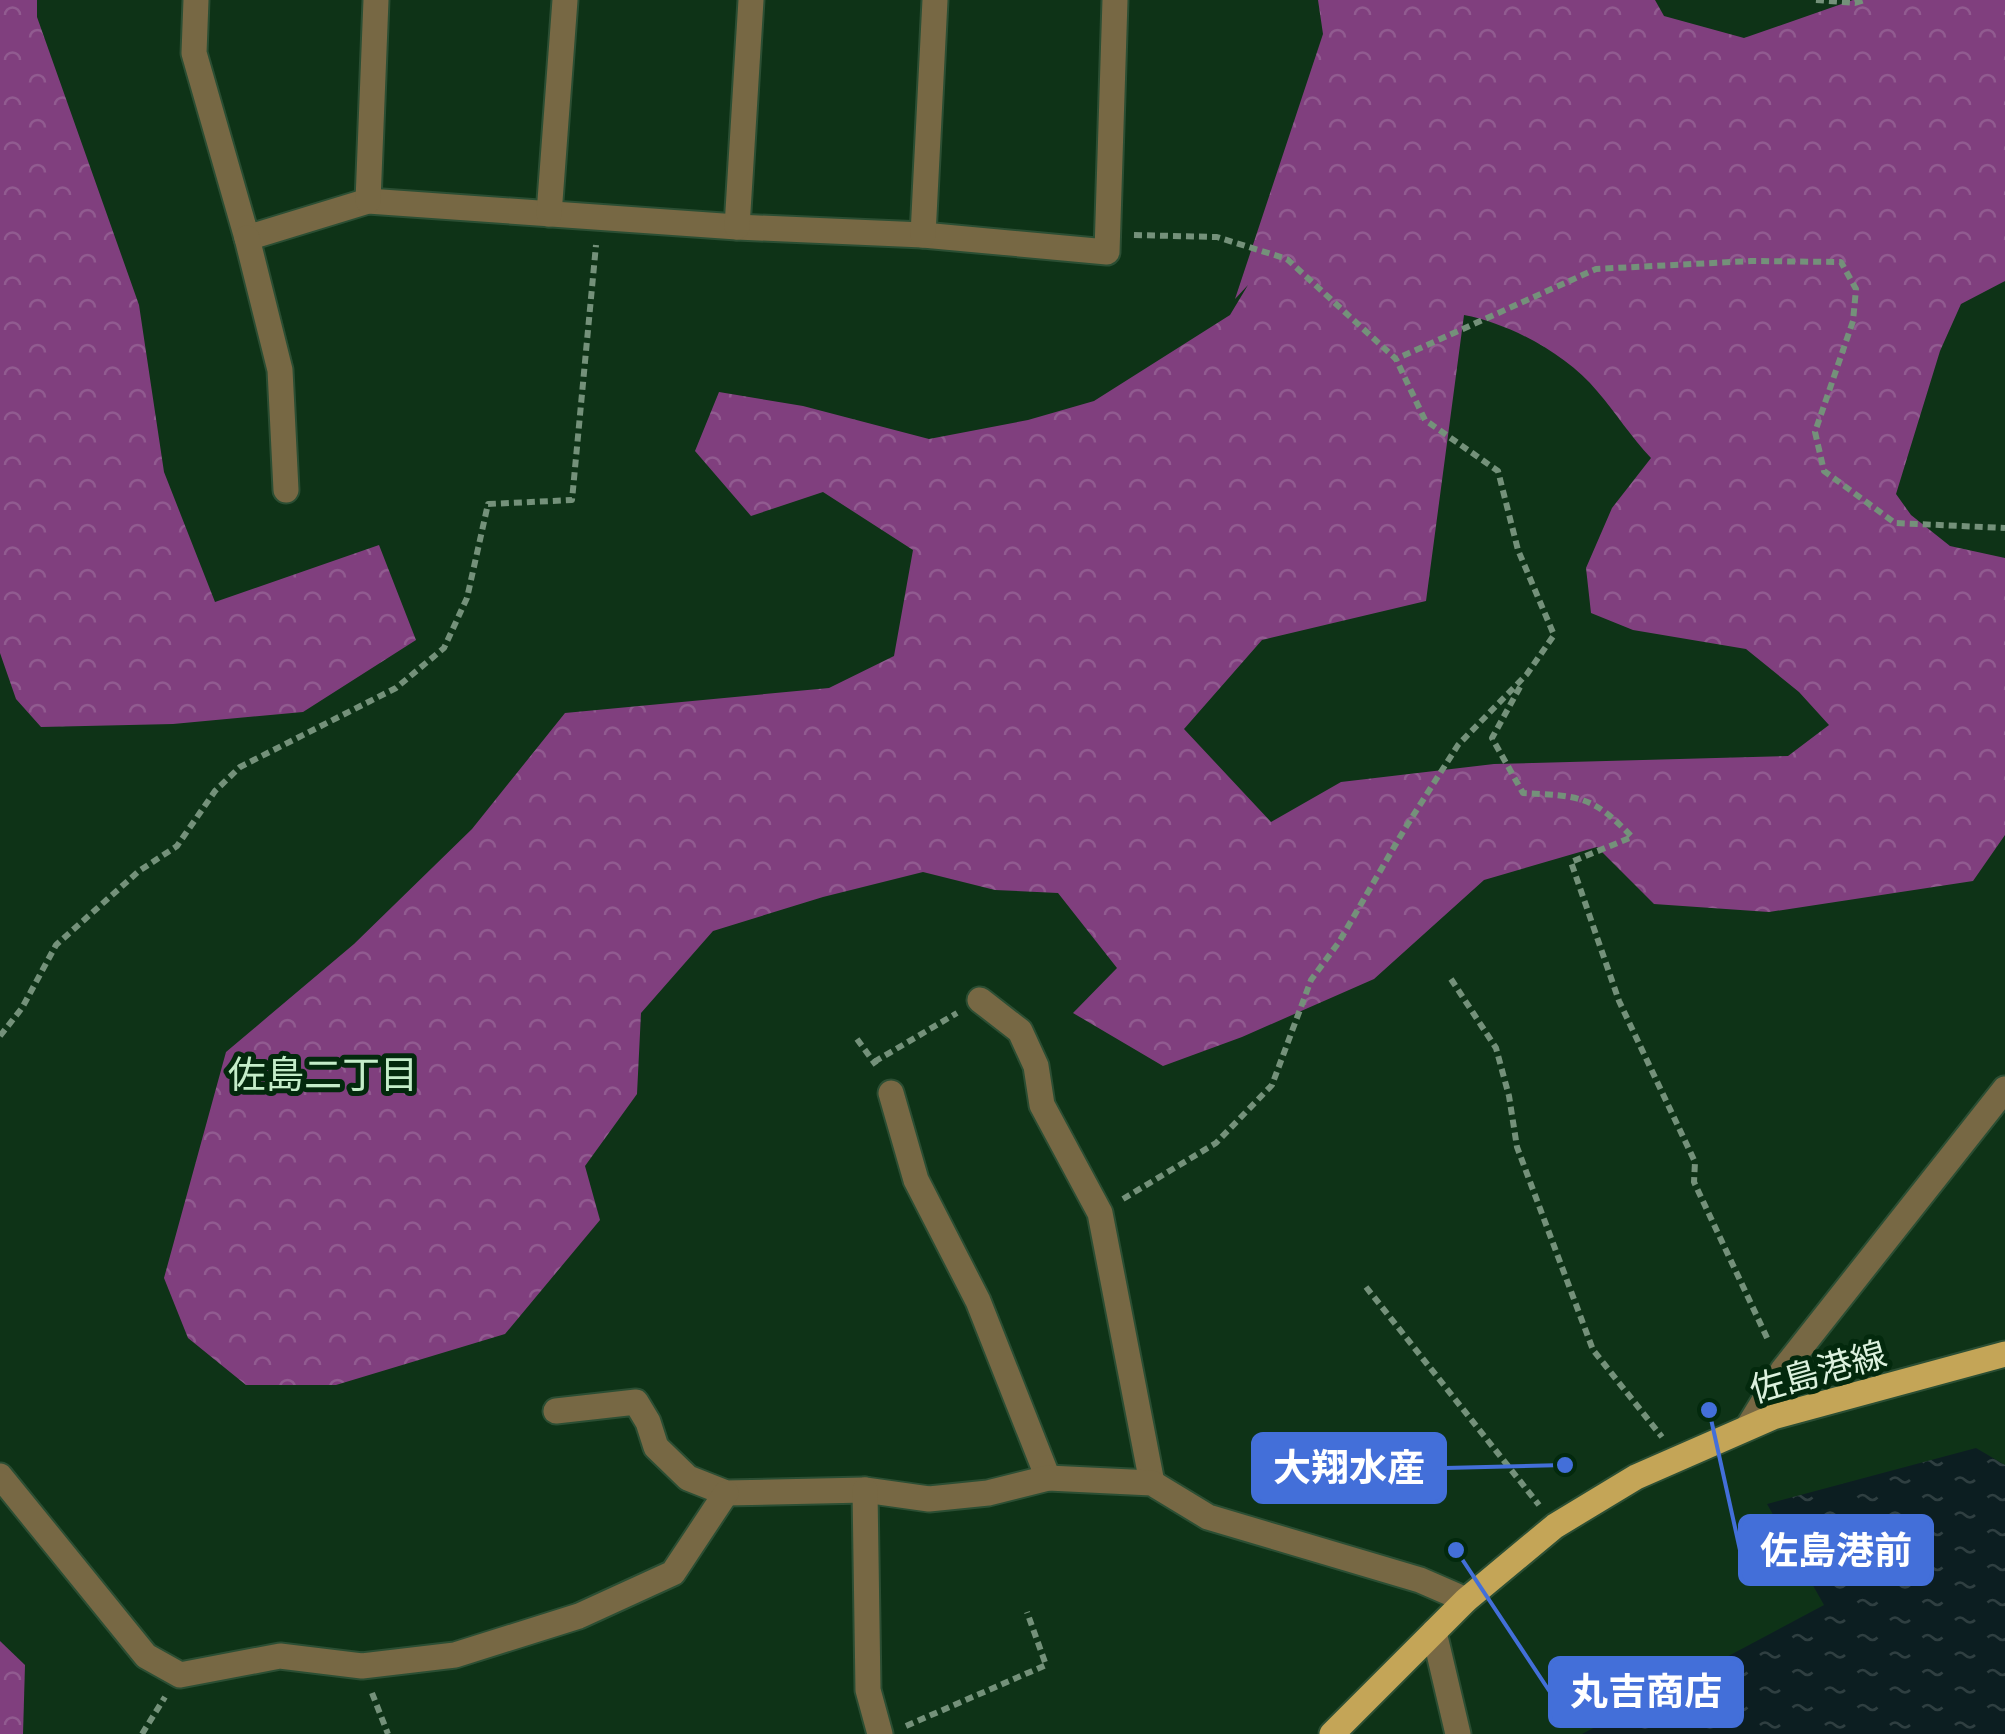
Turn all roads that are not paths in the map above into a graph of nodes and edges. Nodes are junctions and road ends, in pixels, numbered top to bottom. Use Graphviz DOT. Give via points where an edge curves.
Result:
graph roads {
  1 [pos="196,0"];
  2 [pos="376,0"];
  3 [pos="565,0"];
  4 [pos="751,0"];
  5 [pos="935,0"];
  6 [pos="1115,0"];
  7 [pos="368,202"];
  8 [pos="550,214"];
  9 [pos="737,227"];
  10 [pos="923,235"];
  11 [pos="246,238"];
  12 [pos="286,490"];
  13 [pos="980,1000"];
  14 [pos="2005,1089"];
  15 [pos="891,1093"];
  16 [pos="2005,1354"];
  17 [pos="556,1411"];
  18 [pos="1748,1427"];
  19 [pos="0,1476"];
  20 [pos="1048,1478"];
  21 [pos="1152,1483"];
  22 [pos="865,1490"];
  23 [pos="726,1493"];
  24 [pos="1466,1600"];
  25 [pos="1434,1632"];
  26 [pos="892,1730"];
  27 [pos="1332,1734"];
  28 [pos="1458,1734"];
  1 -- 11 [label="street" via="194,53"];
  2 -- 7 [label="street"];
  3 -- 8 [label="street"];
  4 -- 9 [label="street"];
  5 -- 10 [label="street"];
  6 -- 10 [label="street" via="1107,252"];
  7 -- 8 [label="street"];
  7 -- 11 [label="street"];
  8 -- 9 [label="street"];
  9 -- 10 [label="street"];
  11 -- 12 [label="street" via="280,370"];
  13 -- 21 [label="street" via="1020,1030 1036,1066 1042,1105 1100,1213"];
  14 -- 18 [label="street" via="1783,1370"];
  15 -- 20 [label="street" via="916,1180 978,1300"];
  16 -- 18 [label="main road, 佐島港線"];
  17 -- 23 [label="street" via="636,1402 656,1447 688,1478"];
  18 -- 24 [label="main road, 佐島港線" via="1636,1476 1555,1526"];
  19 -- 23 [label="street" via="146,1656 180,1674 280,1656 362,1666 455,1655 578,1616 674,1573"];
  20 -- 21 [label="street"];
  20 -- 22 [label="street" via="929,1500"];
  21 -- 24 [label="street" via="1208,1516"];
  22 -- 23 [label="street"];
  22 -- 26 [label="street" via="868,1690"];
  24 -- 25 [label="main road, 佐島港線"];
  25 -- 27 [label="main road, 佐島港線"];
  25 -- 28 [label="street"];
}
